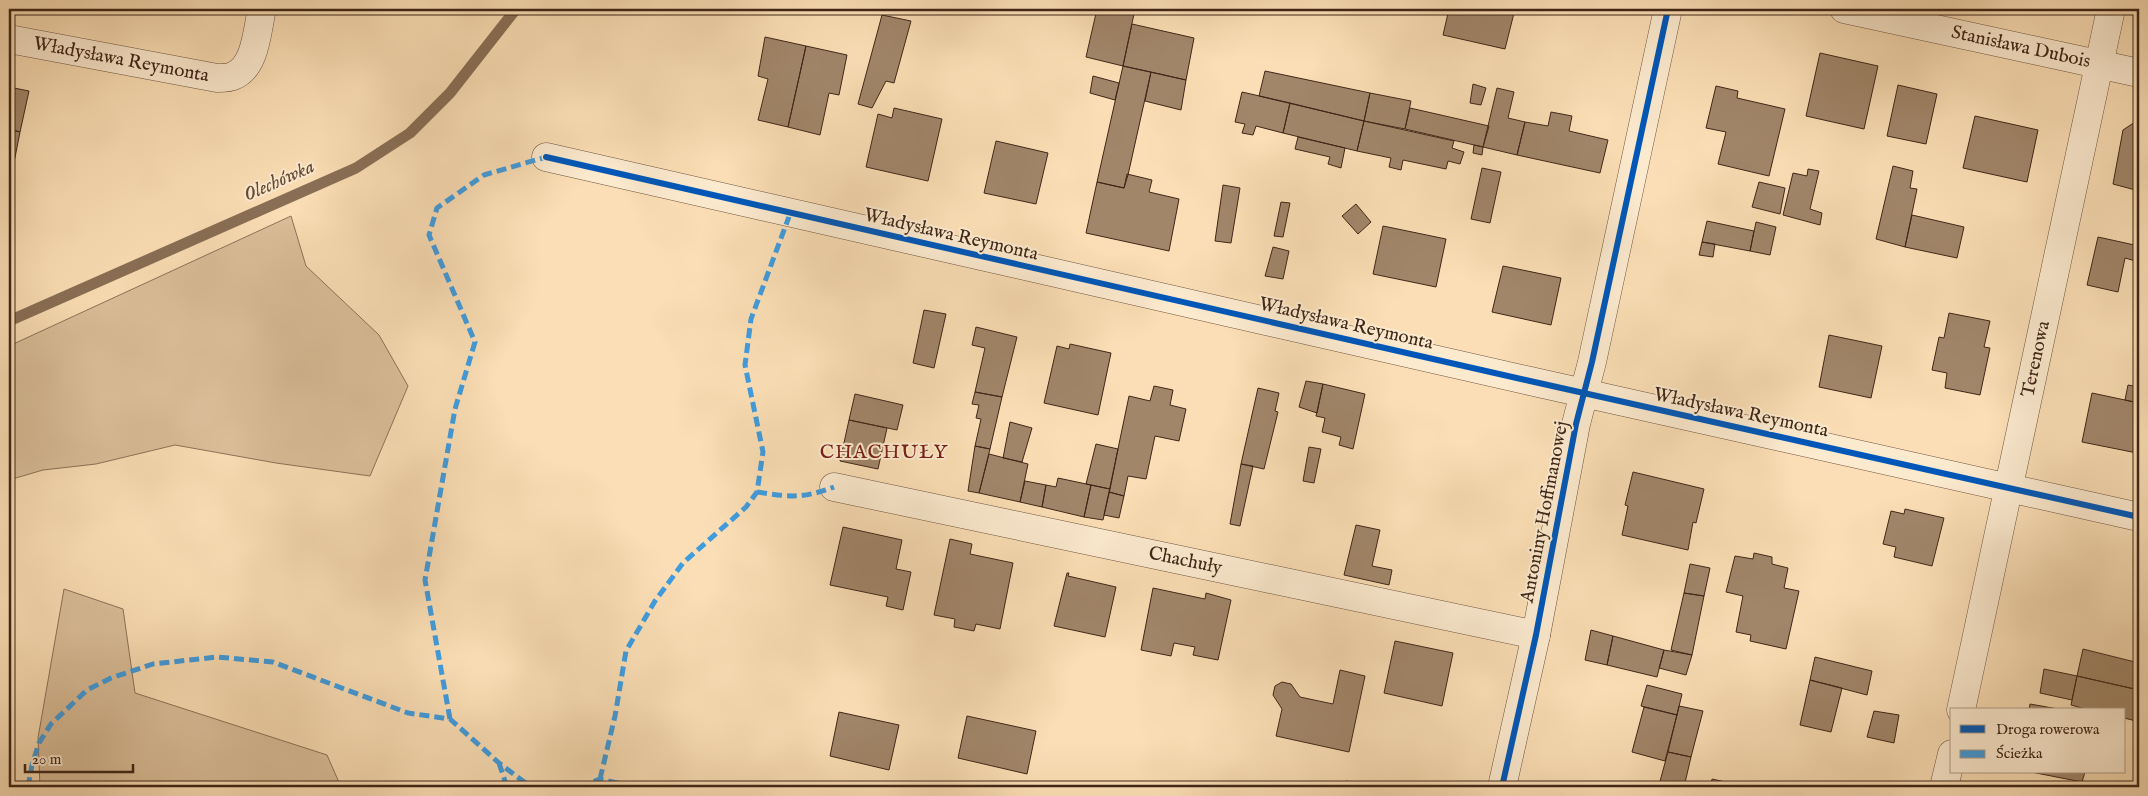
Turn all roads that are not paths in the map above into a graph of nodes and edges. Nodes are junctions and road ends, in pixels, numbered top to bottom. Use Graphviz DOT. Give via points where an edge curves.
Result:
graph roads {
  1 [pos="262,9"];
  2 [pos="1668,9"];
  3 [pos="1844,9"];
  4 [pos="2111,9"];
  5 [pos="9,39"];
  6 [pos="2098,64"];
  7 [pos="2139,73"];
  8 [pos="546,157"];
  9 [pos="1585,394"];
  10 [pos="834,487"];
  11 [pos="2010,487"];
  12 [pos="2139,517"];
  13 [pos="1536,635"];
  14 [pos="1961,708"];
  15 [pos="1950,762"];
  16 [pos="1502,787"];
  17 [pos="1944,787"];
  1 -- 5 [label="street, Władysława Reymonta" via="246,68 232,76 217,78"];
  2 -- 9 [label="street, Antoniny Hoffmanowej"];
  3 -- 6 [label="street, Stanisława Dubois"];
  4 -- 6 [label="street, Terenowa"];
  6 -- 7 [label="street, Stanisława Dubois"];
  6 -- 11 [label="street, Terenowa"];
  8 -- 9 [label="street, Władysława Reymonta"];
  9 -- 11 [label="street, Władysława Reymonta"];
  9 -- 13 [label="street, Antoniny Hoffmanowej" via="1576,424"];
  10 -- 13 [label="street, Chachuły"];
  11 -- 12 [label="street, Władysława Reymonta"];
  11 -- 14 [label="street, Terenowa"];
  13 -- 16 [label="street, Antoniny Hoffmanowej"];
  15 -- 17 [label="street"];
}
